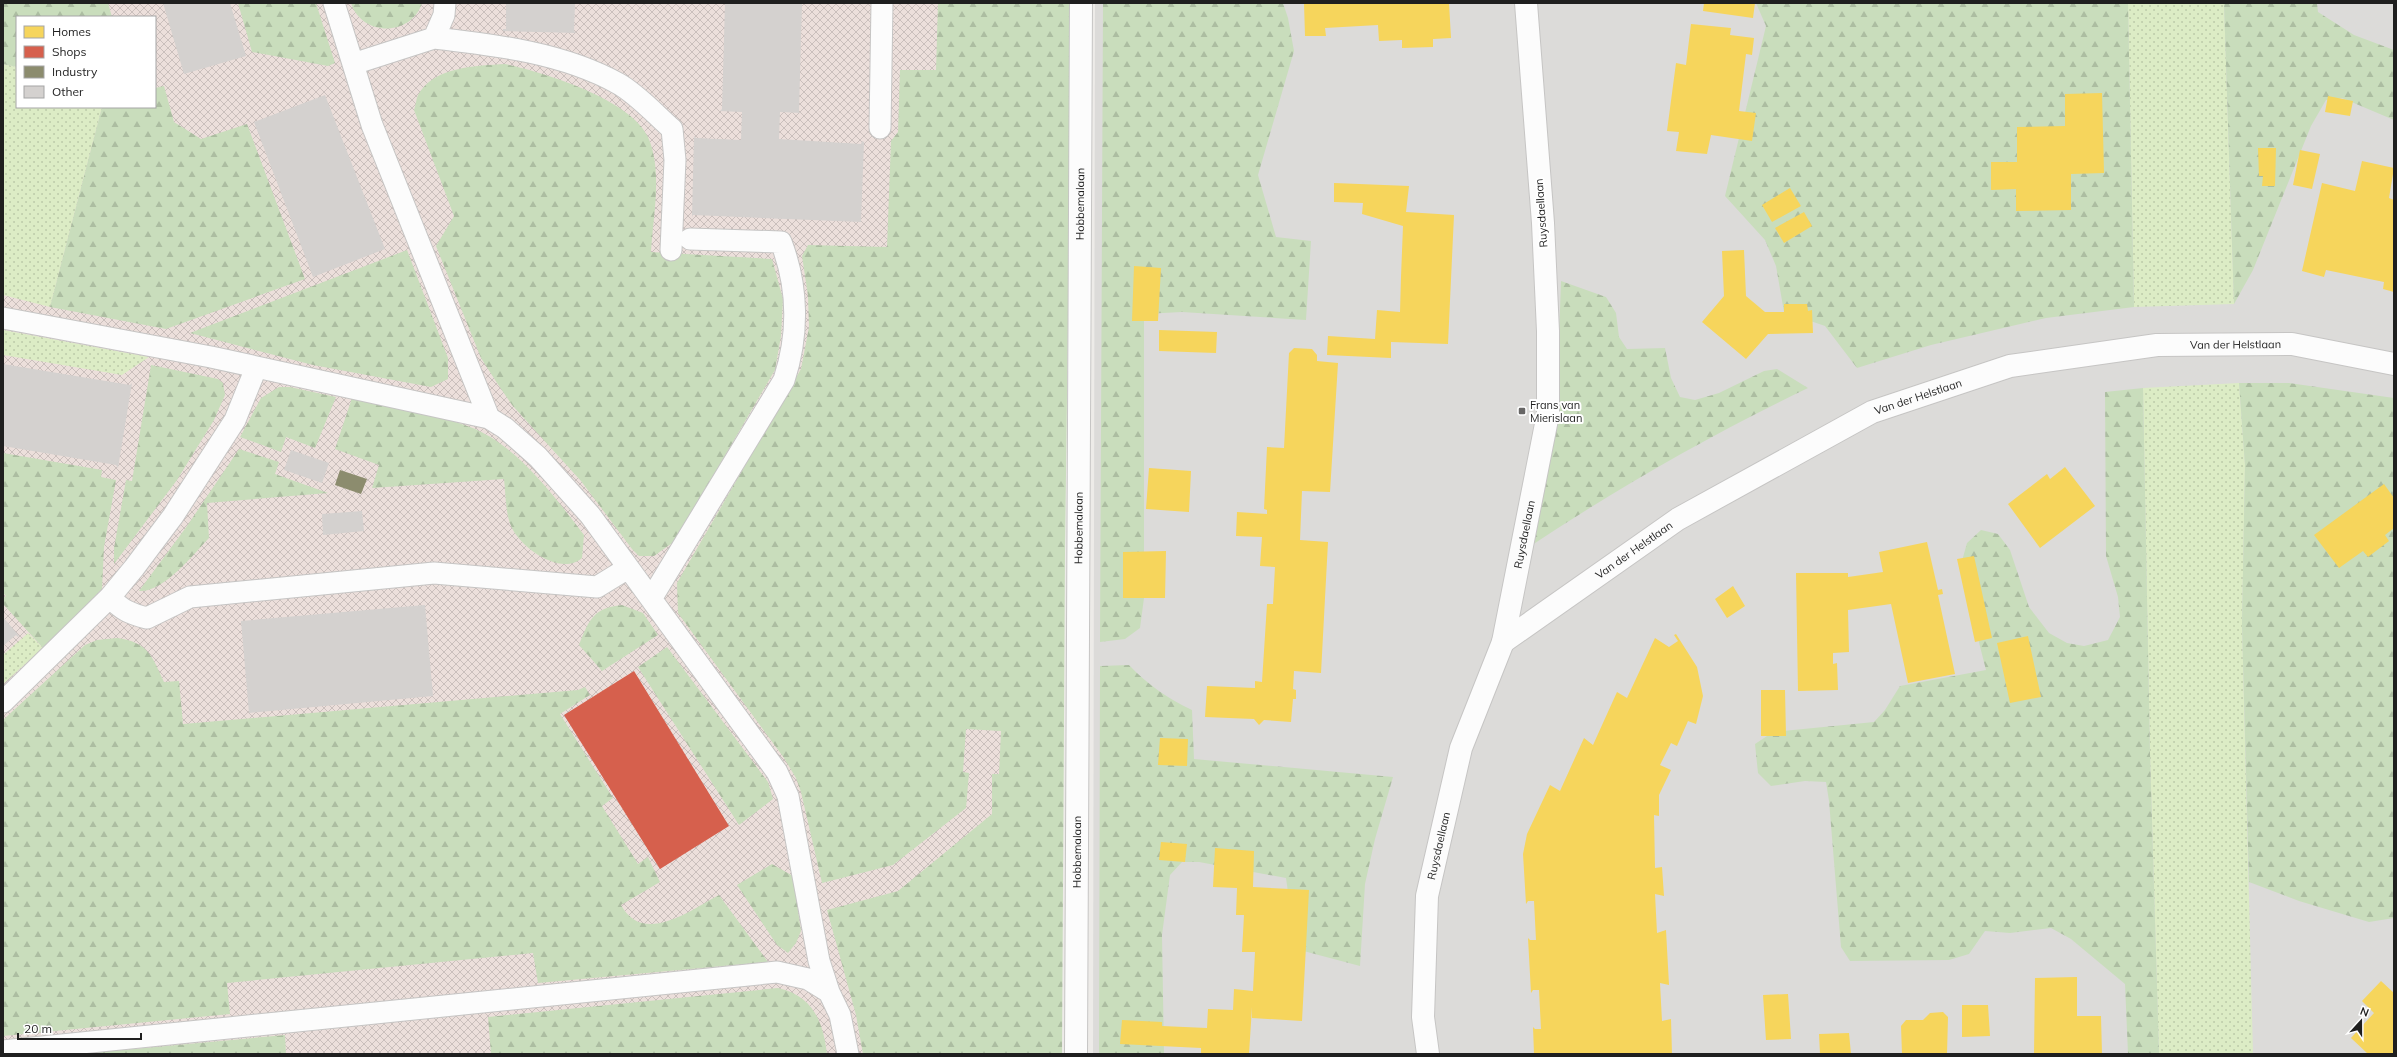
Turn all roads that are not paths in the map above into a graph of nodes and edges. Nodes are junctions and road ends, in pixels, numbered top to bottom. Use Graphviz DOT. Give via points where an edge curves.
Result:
graph roads {
  1 [pos="334,3"];
  2 [pos="444,3"];
  3 [pos="882,3"];
  4 [pos="1080,3"];
  5 [pos="1526,3"];
  6 [pos="434,38"];
  7 [pos="353,64"];
  8 [pos="880,128"];
  9 [pos="690,239"];
  10 [pos="671,250"];
  11 [pos="3,318"];
  12 [pos="2394,364"];
  13 [pos="256,368"];
  14 [pos="489,418"];
  15 [pos="628,568"];
  16 [pos="110,597"];
  17 [pos="651,599"];
  18 [pos="1503,642"];
  19 [pos="3,702"];
  20 [pos="829,992"];
  21 [pos="3,1051"];
  22 [pos="848,1054"];
  23 [pos="1076,1054"];
  24 [pos="1428,1054"];
  1 -- 7 [label="lane"];
  2 -- 6 [label="lane" via="444,15"];
  3 -- 8 [label="lane"];
  4 -- 23 [label="street, Hobbemalaan"];
  5 -- 18 [label="street, Ruysdaellaan" via="1545,269 1548,414"];
  6 -- 7 [label="lane"];
  6 -- 10 [label="lane" via="525,52 571,64 620,84 672,129 675,160"];
  7 -- 14 [label="lane" via="372,125"];
  9 -- 17 [label="lane" via="781,242 787,257 794,295 794,342 784,380"];
  11 -- 13 [label="lane" via="211,357"];
  12 -- 18 [label="street, Van der Helstlaan" via="2292,344 2157,345 2010,366 1872,412 1678,519"];
  13 -- 14 [label="lane"];
  13 -- 16 [label="lane" via="236,420 173,516"];
  14 -- 15 [label="lane" via="505,428 538,457 590,515"];
  15 -- 16 [label="lane" via="596,587 434,573 190,597 147,618 118,607"];
  15 -- 17 [label="lane"];
  16 -- 19 [label="lane"];
  17 -- 20 [label="lane" via="783,783 804,873 819,961"];
  18 -- 24 [label="street, Ruysdaellaan" via="1461,748 1427,896 1423,1017"];
  20 -- 21 [label="lane" via="808,979 777,972"];
  20 -- 22 [label="lane" via="840,1015"];
}
